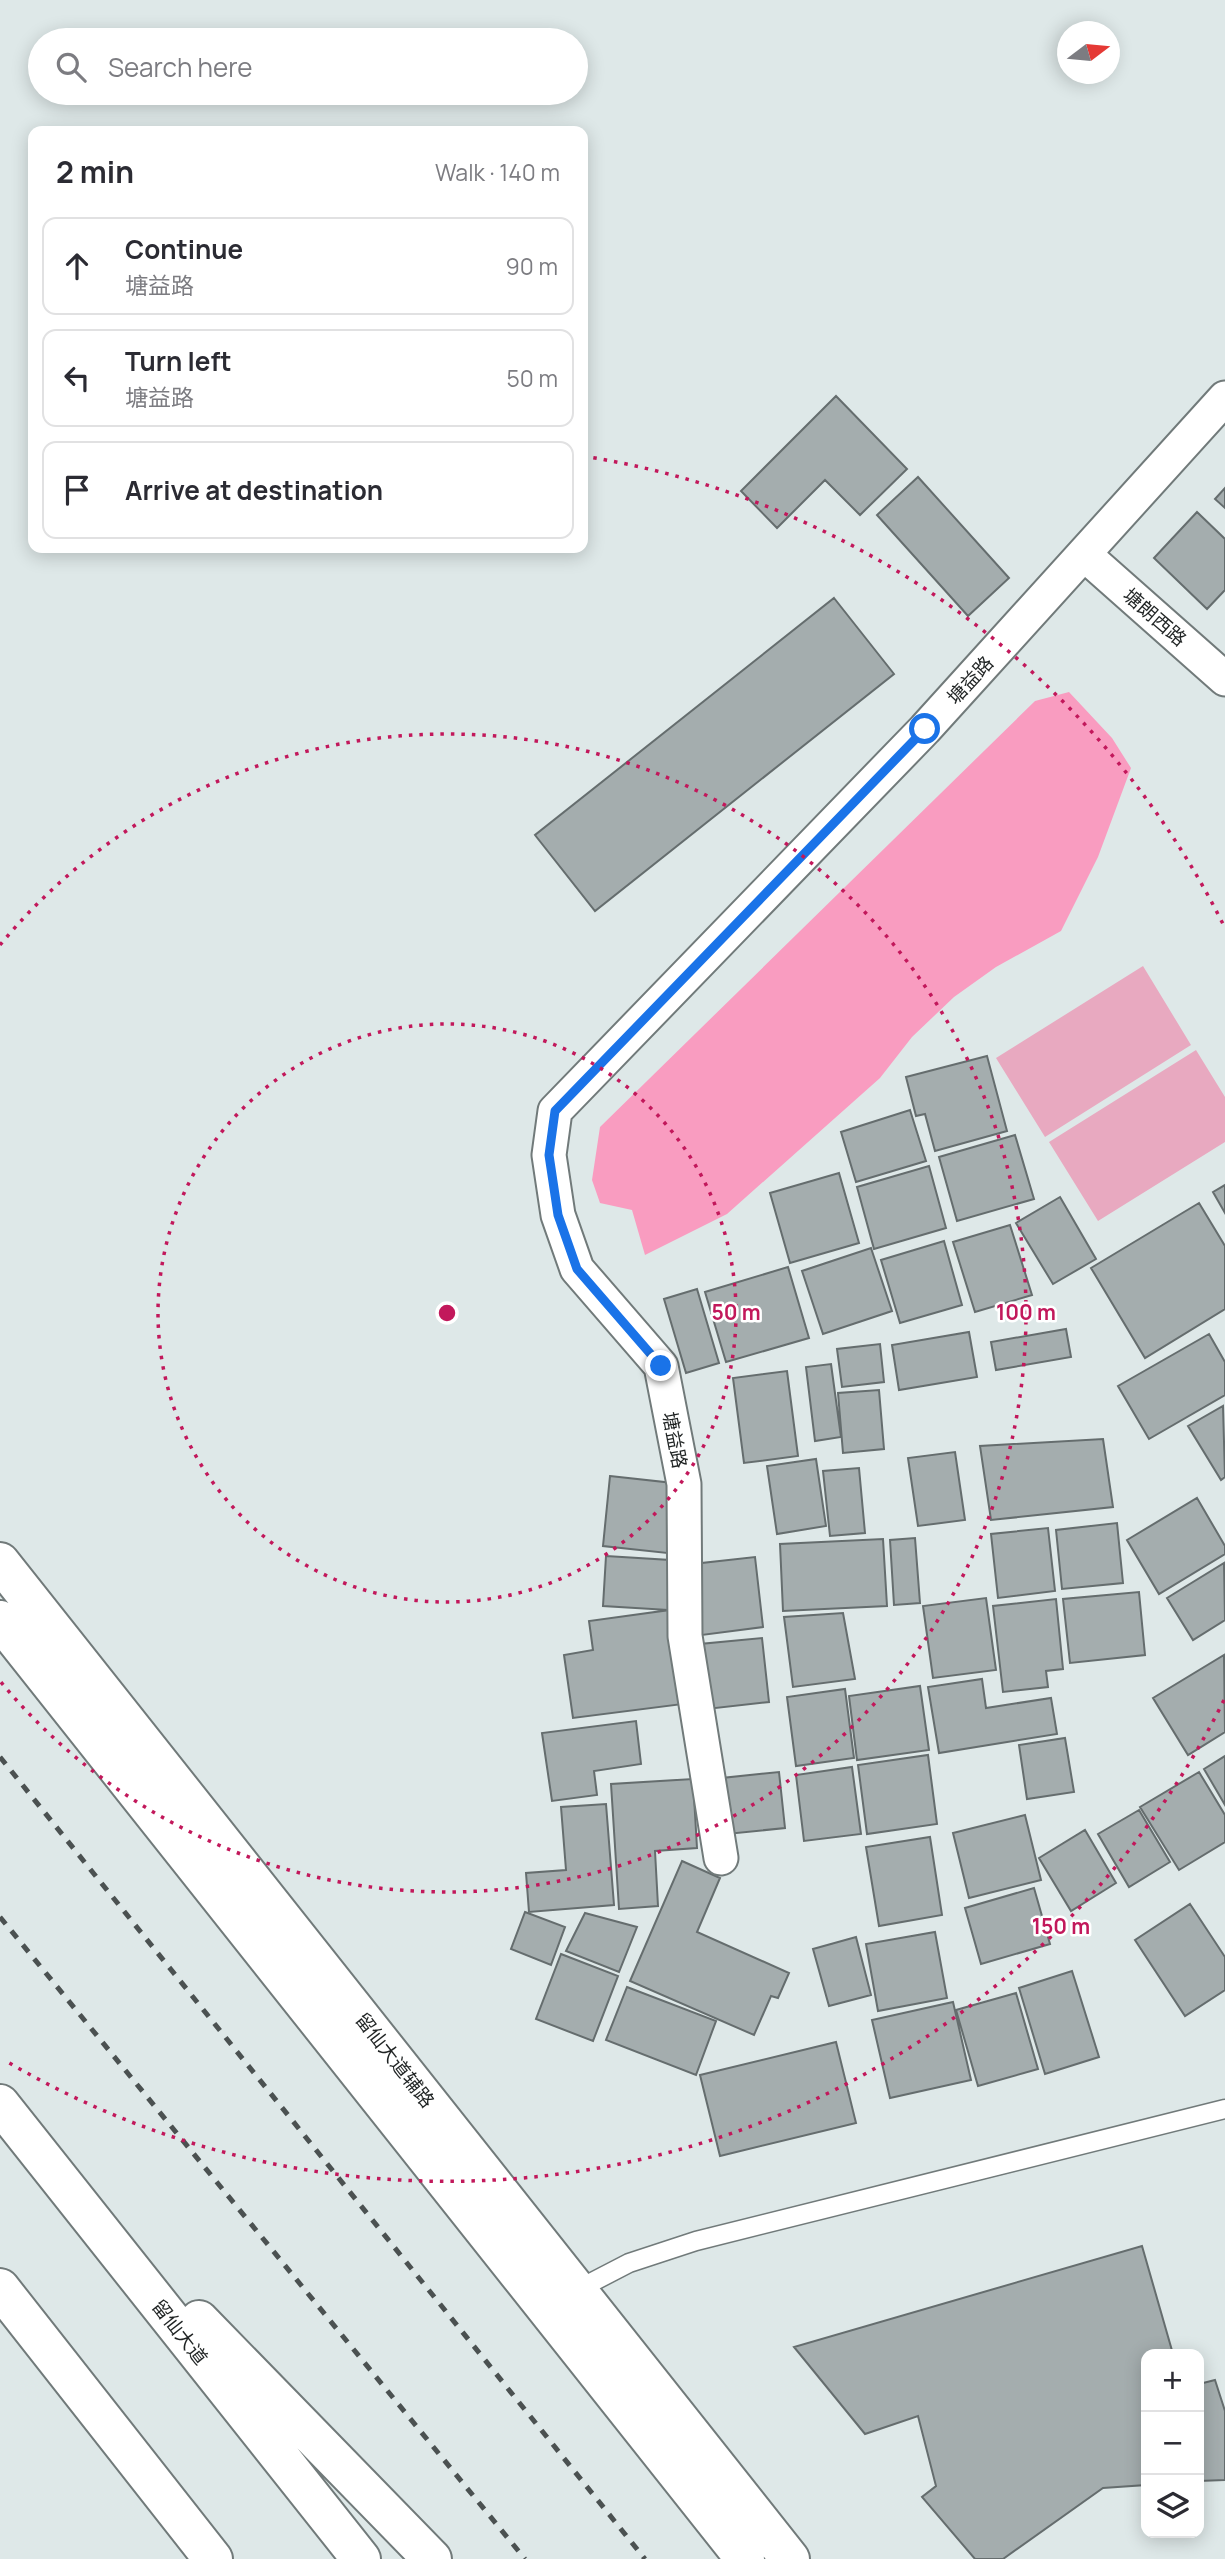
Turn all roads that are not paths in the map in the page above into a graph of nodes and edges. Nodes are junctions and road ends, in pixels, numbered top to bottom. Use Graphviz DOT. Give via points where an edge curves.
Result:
graph roads {
  1 [pos="1225,398"];
  2 [pos="1085,555"];
  3 [pos="1225,679"];
  4 [pos="0,1562"];
  5 [pos="0,1619"];
  6 [pos="721,1858"];
  7 [pos="0,2104"];
  8 [pos="1225,2109"];
  9 [pos="39,2153"];
  10 [pos="0,2288"];
  11 [pos="561,2299"];
  12 [pos="213,2559"];
  13 [pos="361,2559"];
  14 [pos="432,2559"];
  15 [pos="745,2559"];
  16 [pos="790,2559"];
  1 -- 2 [label="street, 塘益路"];
  2 -- 3 [label="street, 塘朗西路"];
  2 -- 6 [label="street, 塘益路" via="925,729 555,1111 549,1155 558,1215 577,1269 661,1366 684,1484 685,1636"];
  4 -- 11 [label="main road, 留仙大道辅路"];
  5 -- 11 [label="main road, 留仙大道辅路"];
  7 -- 9 [label="main road, 留仙大道"];
  8 -- 11 [label="lane" via="696,2241 629,2263"];
  9 -- 13 [label="main road, 留仙大道"];
  9 -- 14 [label="main road"];
  10 -- 12 [label="main road"];
  11 -- 15 [label="main road, 留仙大道辅路"];
  11 -- 16 [label="main road, 留仙大道辅路"];
}
